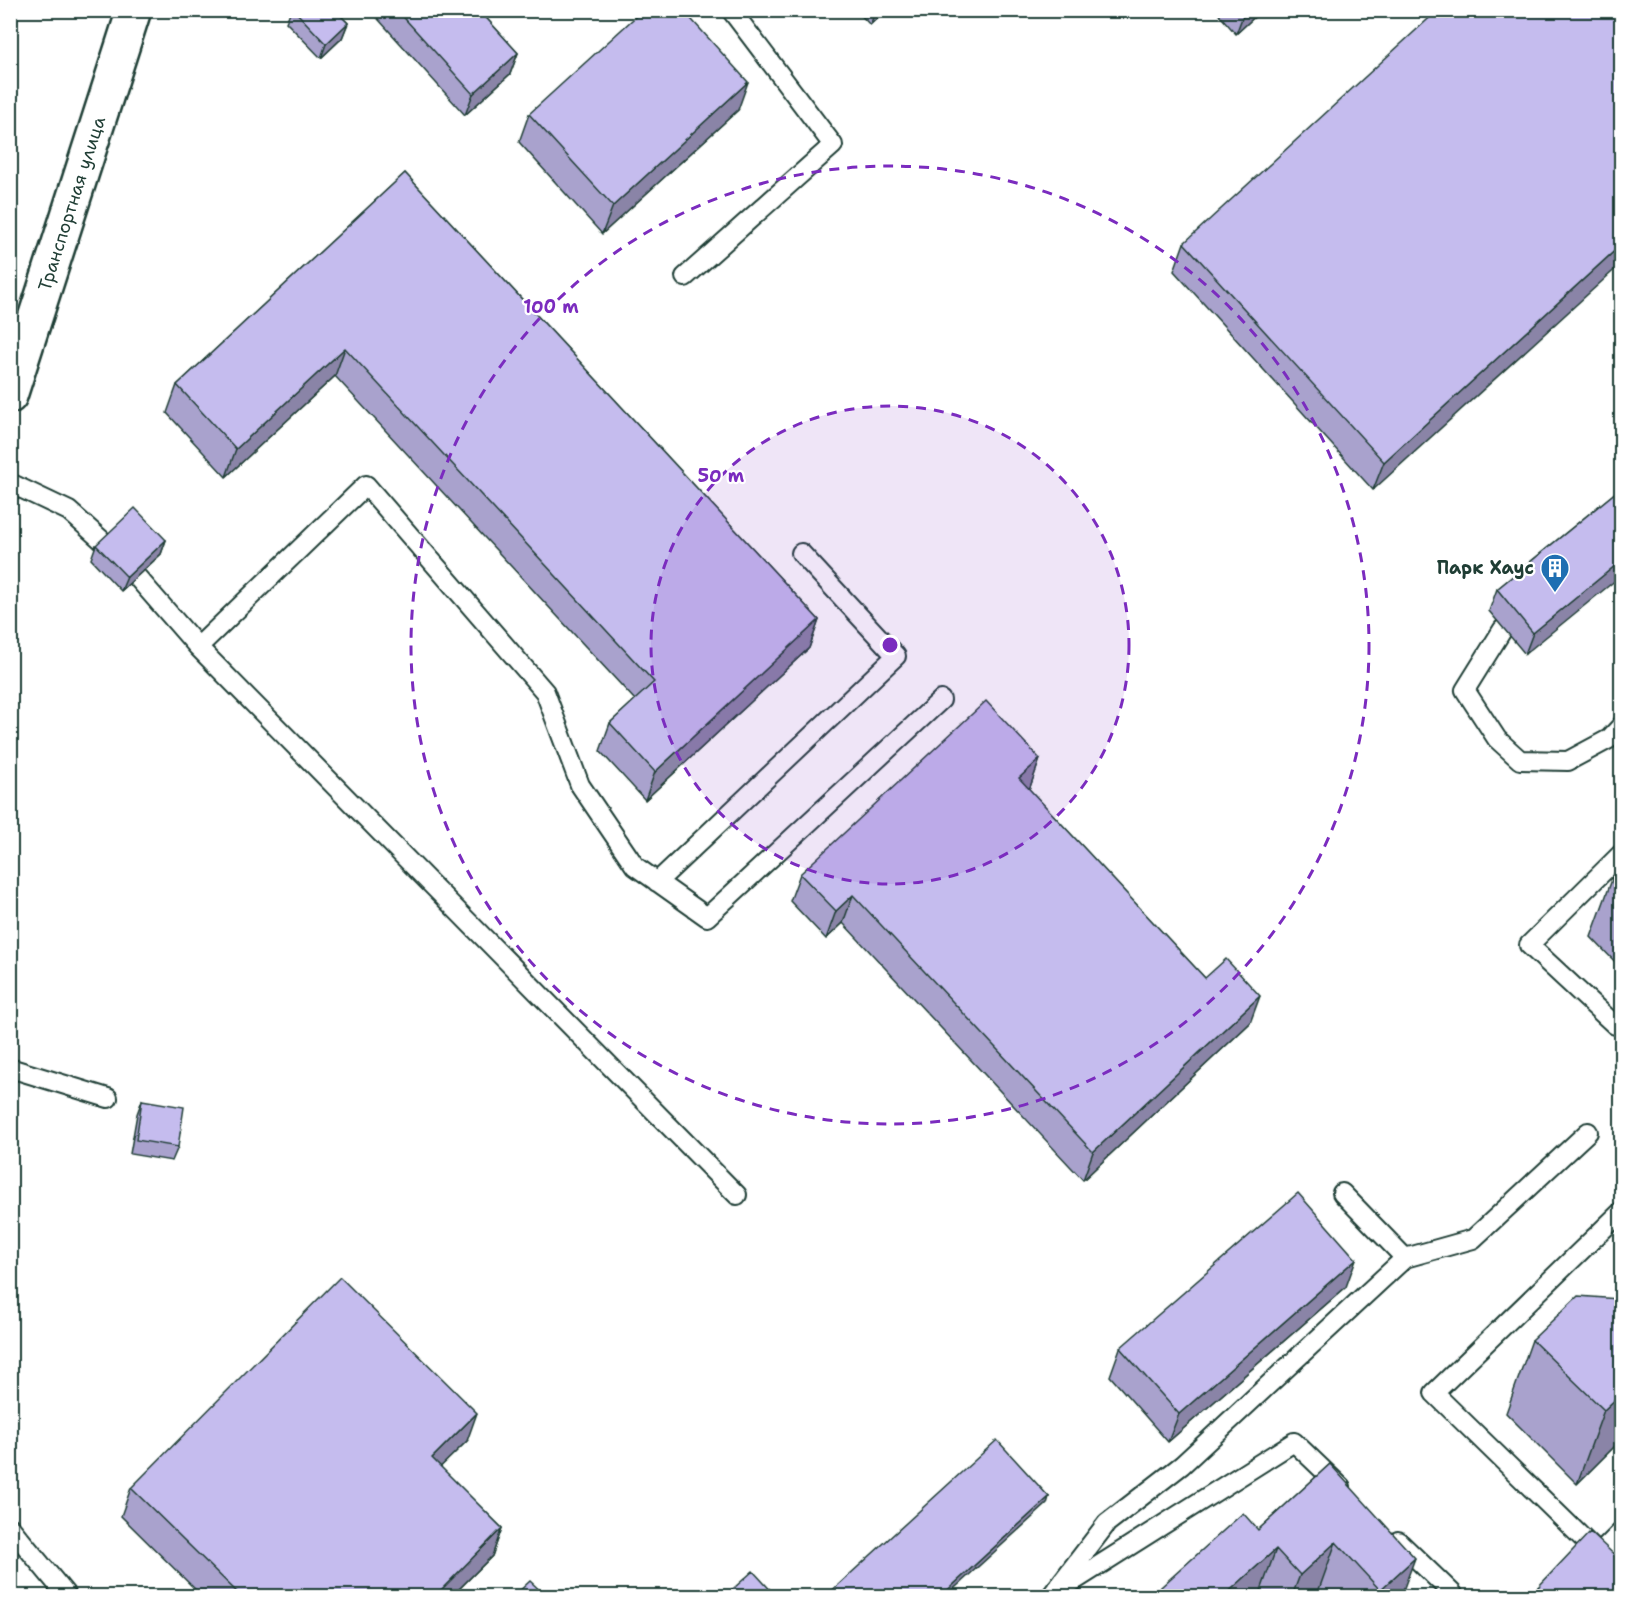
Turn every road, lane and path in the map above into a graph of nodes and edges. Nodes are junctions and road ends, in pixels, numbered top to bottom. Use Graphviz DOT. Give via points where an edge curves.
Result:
graph roads {
  1 [pos="134,10"];
  2 [pos="731,10"];
  3 [pos="685,277"];
  4 [pos="10,396"];
  5 [pos="10,483"];
  6 [pos="106,544"];
  7 [pos="801,553"];
  8 [pos="137,577"];
  9 [pos="1503,628"];
  10 [pos="198,647"];
  11 [pos="941,700"];
  12 [pos="1622,725"];
  13 [pos="1622,853"];
  14 [pos="657,882"];
  15 [pos="1615,1025"];
  16 [pos="10,1068"];
  17 [pos="108,1098"];
  18 [pos="1588,1131"];
  19 [pos="1342,1193"];
  20 [pos="737,1195"];
  21 [pos="1622,1210"];
  22 [pos="1405,1258"];
  23 [pos="1353,1498"];
  24 [pos="10,1527"];
  25 [pos="1386,1530"];
  26 [pos="1622,1532"];
  27 [pos="67,1596"];
  28 [pos="1052,1596"];
  29 [pos="1451,1596"];
  1 -- 4 [label="street, Транспортная улица"];
  2 -- 3 [label="lane" via="833,145"];
  5 -- 6 [label="lane" via="69,511"];
  7 -- 14 [label="lane" via="896,656"];
  8 -- 10 [label="lane"];
  9 -- 12 [label="lane" via="1465,690 1497,739 1520,760 1569,761 1610,739"];
  10 -- 14 [label="lane" via="366,485 545,692 579,785 635,866"];
  10 -- 20 [label="lane"];
  11 -- 14 [label="lane" via="707,916"];
  13 -- 15 [label="lane" via="1529,945"];
  16 -- 17 [label="lane"];
  18 -- 22 [label="lane" via="1473,1239"];
  19 -- 22 [label="lane"];
  21 -- 26 [label="lane" via="1434,1393 1599,1554"];
  22 -- 28 [label="lane" via="1182,1465 1107,1523"];
  23 -- 28 [label="lane" via="1294,1442"];
  24 -- 27 [label="lane"];
  25 -- 29 [label="lane"];
}
